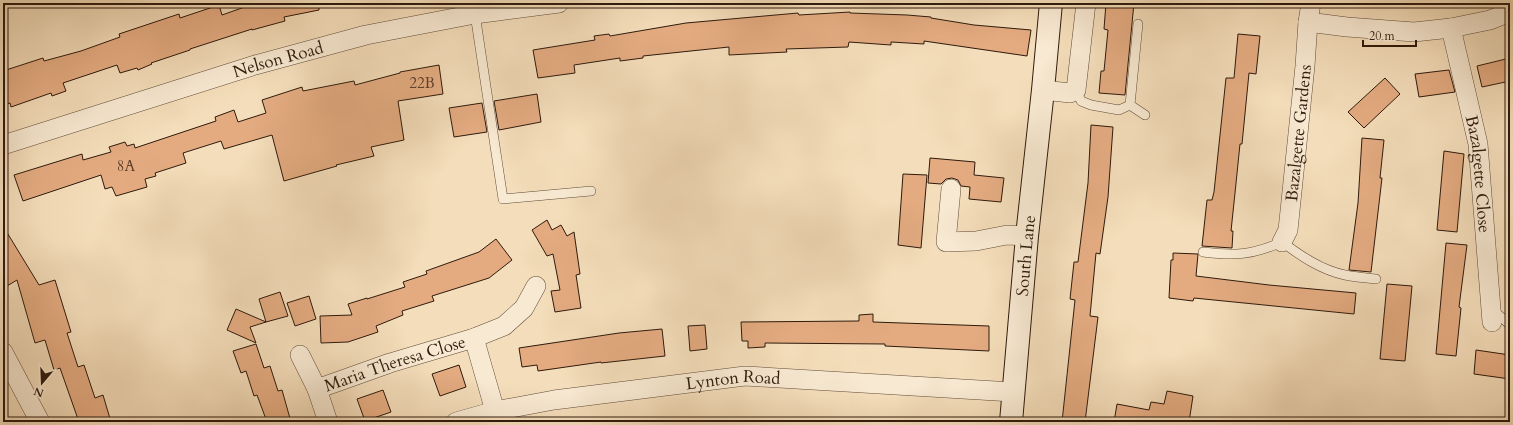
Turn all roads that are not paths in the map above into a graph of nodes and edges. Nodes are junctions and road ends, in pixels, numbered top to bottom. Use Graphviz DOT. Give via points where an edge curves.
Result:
graph roads {
  1 [pos="559,3"];
  2 [pos="1051,3"];
  3 [pos="1086,3"];
  4 [pos="1310,3"];
  5 [pos="1510,12"];
  6 [pos="474,14"];
  7 [pos="1308,22"];
  8 [pos="1138,24"];
  9 [pos="1451,28"];
  10 [pos="1043,90"];
  11 [pos="1076,90"];
  12 [pos="1130,104"];
  13 [pos="1145,115"];
  14 [pos="3,145"];
  15 [pos="951,189"];
  16 [pos="590,190"];
  17 [pos="1027,236"];
  18 [pos="1282,242"];
  19 [pos="1202,252"];
  20 [pos="1376,279"];
  21 [pos="536,286"];
  22 [pos="1498,318"];
  23 [pos="474,338"];
  24 [pos="3,352"];
  25 [pos="300,356"];
  26 [pos="317,389"];
  27 [pos="1014,392"];
  28 [pos="495,411"];
  29 [pos="40,422"];
  30 [pos="328,422"];
  31 [pos="456,422"];
  32 [pos="1011,422"];
  1 -- 6 [label="street, Nelson Road"];
  2 -- 10 [label="street, South Lane"];
  3 -- 11 [label="street"];
  4 -- 7 [label="street, Bazalgette Gardens"];
  5 -- 9 [label="street" via="1490,20"];
  6 -- 14 [label="street, Nelson Road" via="366,35 255,65"];
  6 -- 16 [label="lane" via="503,199"];
  7 -- 9 [label="street" via="1414,32"];
  7 -- 18 [label="street, Bazalgette Gardens" via="1306,66 1288,230"];
  8 -- 12 [label="lane"];
  9 -- 22 [label="street, Bazalgette Close" via="1478,144"];
  10 -- 11 [label="street" via="1070,93"];
  10 -- 17 [label="street, South Lane"];
  11 -- 12 [label="lane" via="1081,101 1091,105 1119,110"];
  12 -- 13 [label="lane"];
  15 -- 17 [label="street" via="946,242"];
  17 -- 27 [label="street, South Lane"];
  18 -- 19 [label="lane" via="1248,254"];
  18 -- 20 [label="lane" via="1304,258 1324,268 1344,275"];
  21 -- 23 [label="street, Maria Theresa Close" via="524,308 504,326"];
  23 -- 26 [label="street, Maria Theresa Close" via="390,362"];
  23 -- 28 [label="street, Maria Theresa Close"];
  24 -- 29 [label="street"];
  25 -- 26 [label="street, Maria Theresa Close"];
  26 -- 30 [label="street, Maria Theresa Close"];
  27 -- 28 [label="street, Lynton Road" via="745,376 554,400"];
  27 -- 32 [label="street, South Lane"];
  28 -- 31 [label="street, Lynton Road"];
}
